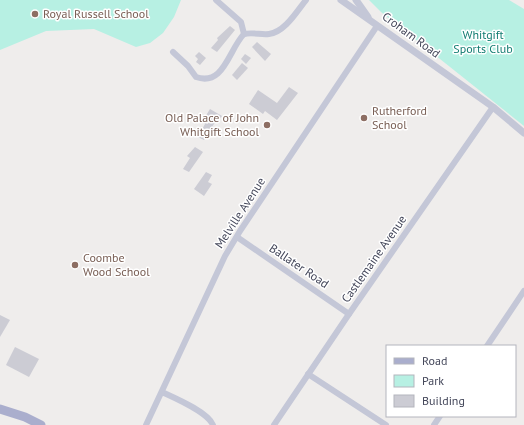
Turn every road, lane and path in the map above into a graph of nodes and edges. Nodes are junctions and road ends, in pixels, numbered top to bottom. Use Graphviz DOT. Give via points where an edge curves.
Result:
graph roads {
  1 [pos="216,0"];
  2 [pos="306,0"];
  3 [pos="341,0"];
  4 [pos="356,0"];
  5 [pos="370,18"];
  6 [pos="377,26"];
  7 [pos="244,34"];
  8 [pos="173,52"];
  9 [pos="493,107"];
  10 [pos="524,132"];
  11 [pos="237,237"];
  12 [pos="524,291"];
  13 [pos="349,314"];
  14 [pos="488,345"];
  15 [pos="308,374"];
  16 [pos="162,392"];
  17 [pos="0,409"];
  18 [pos="41,425"];
  19 [pos="146,425"];
  20 [pos="213,425"];
  21 [pos="274,425"];
  22 [pos="386,425"];
  1 -- 7 [label="street" via="241,22"];
  2 -- 7 [label="street" via="287,24 276,32"];
  3 -- 5 [label="street, Croham Road"];
  4 -- 5 [label="street"];
  5 -- 6 [label="street, Croham Road"];
  6 -- 9 [label="street, Croham Road"];
  6 -- 11 [label="street, Melville Avenue"];
  7 -- 8 [label="street" via="224,66 214,78 207,80 196,77"];
  9 -- 10 [label="street, Croham Road"];
  9 -- 13 [label="street, Castlemaine Avenue"];
  11 -- 13 [label="street, Ballater Road"];
  11 -- 16 [label="street, Melville Avenue" via="203,300"];
  12 -- 14 [label="street"];
  13 -- 15 [label="street, Castlemaine Avenue"];
  15 -- 21 [label="street, Castlemaine Avenue"];
  15 -- 22 [label="street"];
  16 -- 19 [label="street, Melville Avenue"];
  16 -- 20 [label="street" via="208,416"];
  17 -- 18 [label="main road"];
}
